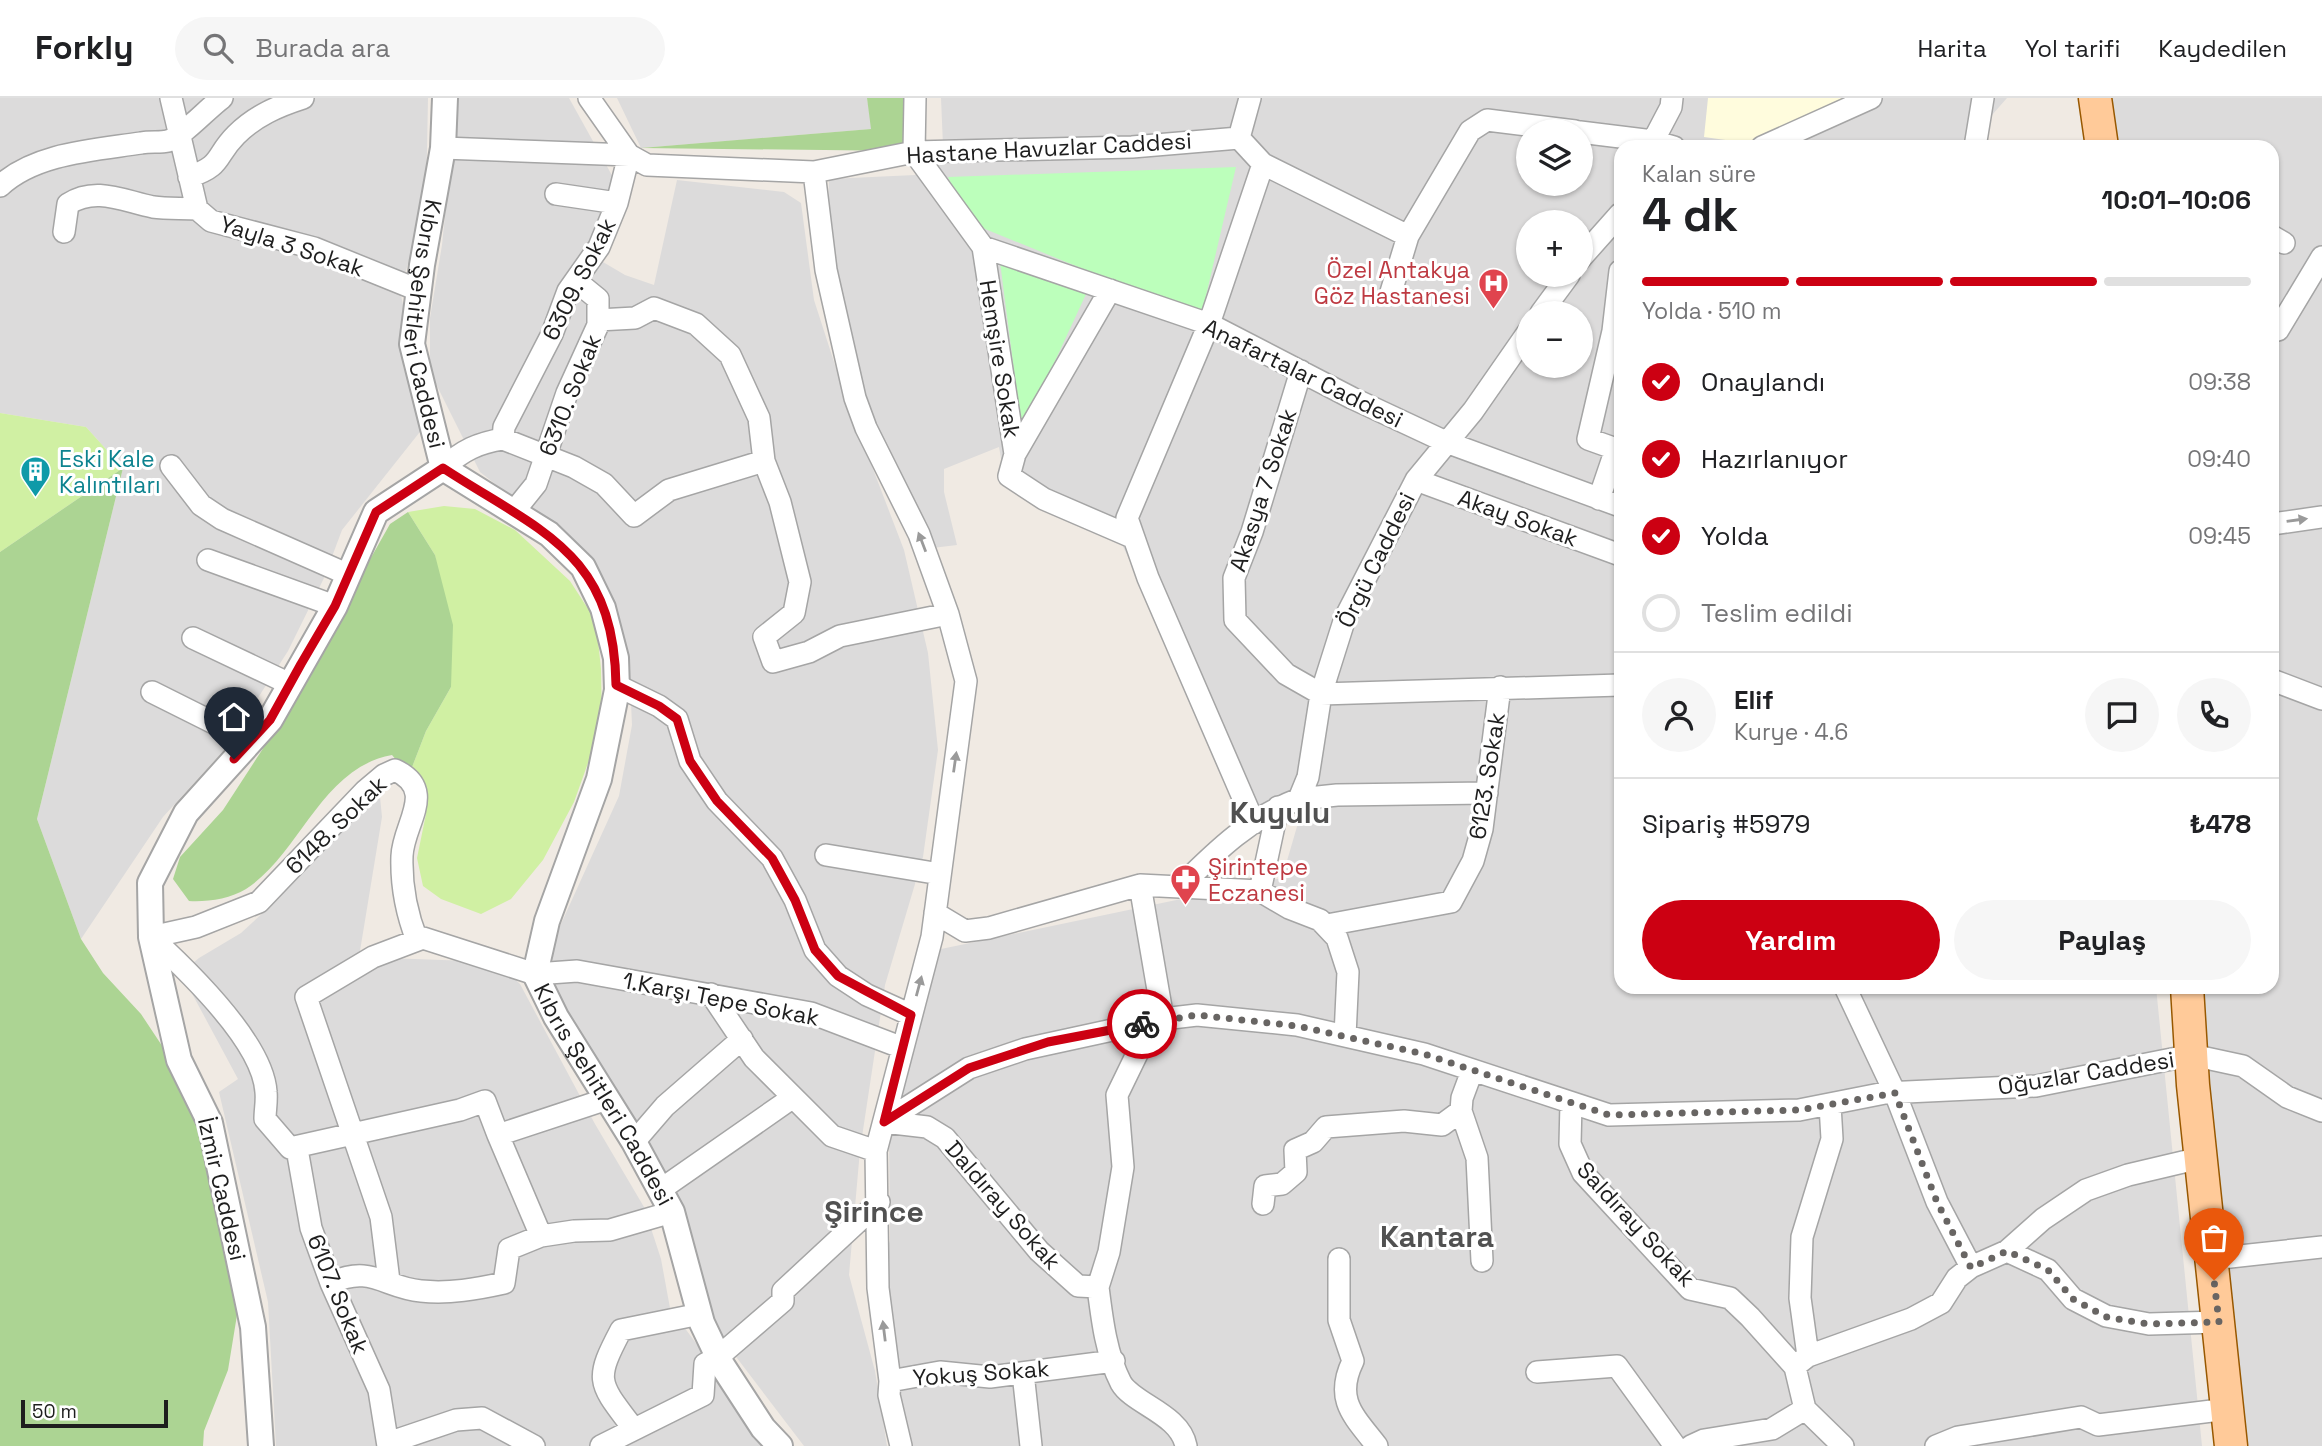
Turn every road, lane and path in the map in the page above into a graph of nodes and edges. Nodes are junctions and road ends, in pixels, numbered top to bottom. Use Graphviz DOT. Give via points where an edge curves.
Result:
graph roads {
  1 [pos="171,98"];
  2 [pos="222,98"];
  3 [pos="303,98"];
  4 [pos="445,98"];
  5 [pos="589,98"];
  6 [pos="915,98"];
  7 [pos="1250,98"];
  8 [pos="1672,98"];
  9 [pos="1871,98"];
  10 [pos="1983,98"];
  11 [pos="2095,98"];
  12 [pos="1516,124"];
  13 [pos="181,134"];
  14 [pos="1593,134"];
  15 [pos="1239,138"];
  16 [pos="1627,140"];
  17 [pos="1653,140"];
  18 [pos="1778,140"];
  19 [pos="1976,140"];
  20 [pos="2101,140"];
  21 [pos="443,148"];
  22 [pos="914,152"];
  23 [pos="629,155"];
  24 [pos="1263,164"];
  25 [pos="814,172"];
  26 [pos="188,177"];
  27 [pos="0,186"];
  28 [pos="556,194"];
  29 [pos="617,203"];
  30 [pos="197,209"];
  31 [pos="1614,221"];
  32 [pos="64,232"];
  33 [pos="1408,236"];
  34 [pos="1593,244"];
  35 [pos="983,247"];
  36 [pos="2322,257"];
  37 [pos="576,281"];
  38 [pos="418,290"];
  39 [pos="1110,290"];
  40 [pos="1391,292"];
  41 [pos="2314,294"];
  42 [pos="598,320"];
  43 [pos="1614,322"];
  44 [pos="1209,324"];
  45 [pos="2279,329"];
  46 [pos="1516,349"];
  47 [pos="1301,371"];
  48 [pos="503,439"];
  49 [pos="1446,442"];
  50 [pos="1614,448"];
  51 [pos="1014,454"];
  52 [pos="1614,455"];
  53 [pos="544,457"];
  54 [pos="764,460"];
  55 [pos="171,466"];
  56 [pos="443,468"];
  57 [pos="1416,480"];
  58 [pos="1599,499"];
  59 [pos="1614,504"];
  60 [pos="515,510"];
  61 [pos="2322,517"];
  62 [pos="2279,523"];
  63 [pos="1132,537"];
  64 [pos="1614,553"];
  65 [pos="208,560"];
  66 [pos="349,575"];
  67 [pos="335,606"];
  68 [pos="948,614"];
  69 [pos="193,638"];
  70 [pos="2279,683"];
  71 [pos="290,684"];
  72 [pos="616,685"];
  73 [pos="1614,685"];
  74 [pos="1500,687"];
  75 [pos="152,692"];
  76 [pos="1321,694"];
  77 [pos="2322,699"];
  78 [pos="250,741"];
  79 [pos="1487,793"];
  80 [pos="1298,799"];
  81 [pos="1278,807"];
  82 [pos="1254,823"];
  83 [pos="826,855"];
  84 [pos="940,874"];
  85 [pos="1140,885"];
  86 [pos="1181,886"];
  87 [pos="1260,891"];
  88 [pos="935,913"];
  89 [pos="1328,925"];
  90 [pos="151,937"];
  91 [pos="416,940"];
  92 [pos="535,974"];
  93 [pos="711,994"];
  94 [pos="1848,994"];
  95 [pos="2188,994"];
  96 [pos="911,1015"];
  97 [pos="1158,1020"];
  98 [pos="1345,1036"];
  99 [pos="741,1039"];
  100 [pos="903,1048"];
  101 [pos="2192,1055"];
  102 [pos="1472,1071"];
  103 [pos="1895,1093"];
  104 [pos="792,1098"];
  105 [pos="607,1099"];
  106 [pos="1571,1103"];
  107 [pos="1830,1105"];
  108 [pos="1461,1111"];
  109 [pos="2322,1111"];
  110 [pos="884,1122"];
  111 [pos="350,1132"];
  112 [pos="498,1135"];
  113 [pos="634,1142"];
  114 [pos="290,1148"];
  115 [pos="876,1151"];
  116 [pos="2200,1158"];
  117 [pos="660,1190"];
  118 [pos="879,1202"];
  119 [pos="1263,1204"];
  120 [pos="672,1213"];
  121 [pos="541,1236"];
  122 [pos="2322,1247"];
  123 [pos="2007,1251"];
  124 [pos="1339,1259"];
  125 [pos="2212,1259"];
  126 [pos="1482,1261"];
  127 [pos="1971,1268"];
  128 [pos="390,1281"];
  129 [pos="331,1283"];
  130 [pos="1098,1287"];
  131 [pos="700,1314"];
  132 [pos="2219,1322"];
  133 [pos="718,1357"];
  134 [pos="1114,1361"];
  135 [pos="1802,1361"];
  136 [pos="1537,1372"];
  137 [pos="1023,1373"];
  138 [pos="890,1381"];
  139 [pos="258,1391"];
  140 [pos="1805,1409"];
  141 [pos="2228,1409"];
  142 [pos="633,1428"];
  143 [pos="388,1445"];
  144 [pos="251,1446"];
  145 [pos="261,1446"];
  146 [pos="534,1446"];
  147 [pos="601,1446"];
  148 [pos="779,1446"];
  149 [pos="901,1446"];
  150 [pos="1031,1446"];
  151 [pos="1186,1446"];
  152 [pos="1377,1446"];
  153 [pos="1675,1446"];
  154 [pos="1691,1446"];
  155 [pos="1843,1446"];
  156 [pos="1936,1446"];
  157 [pos="2231,1446"];
  1 -- 13 [label="street, Yayla 3 Sokak"];
  2 -- 13 [label="street"];
  3 -- 26 [label="street" via="273,107 236,135 211,169"];
  4 -- 21 [label="street, Kıbrıs Şehitleri Caddesi"];
  5 -- 23 [label="street"];
  6 -- 22 [label="street"];
  7 -- 15 [label="street"];
  8 -- 17 [label="street"];
  9 -- 18 [label="street"];
  10 -- 19 [label="street"];
  11 -- 20 [label="main road"];
  12 -- 33 [label="street" via="1487,120 1470,131"];
  13 -- 26 [label="street, Yayla 3 Sokak"];
  13 -- 27 [label="street" via="166,141 54,158 13,174"];
  14 -- 16 [label="street"];
  15 -- 22 [label="street, Hastane Havuzlar Caddesi" via="1132,147"];
  15 -- 24 [label="street"];
  21 -- 23 [label="street, Hastane Havuzlar Caddesi"];
  21 -- 38 [label="street, Kıbrıs Şehitleri Caddesi"];
  22 -- 25 [label="street, Hastane Havuzlar Caddesi"];
  22 -- 35 [label="street, Hemşire Sokak"];
  23 -- 25 [label="street, Hastane Havuzlar Caddesi" via="647,165"];
  23 -- 29 [label="street, 6309. Sokak"];
  24 -- 33 [label="street"];
  24 -- 44 [label="street"];
  68 -- 25 [label="street, one-way" via="919,534 855,398 826,270"];
  26 -- 30 [label="street, Yayla 3 Sokak"];
  28 -- 29 [label="street"];
  29 -- 37 [label="street, 6309. Sokak" via="599,247"];
  30 -- 32 [label="street" via="154,207 100,195 68,204"];
  30 -- 38 [label="street, Yayla 3 Sokak" via="211,220 314,248"];
  31 -- 34 [label="street"];
  33 -- 40 [label="street"];
  35 -- 39 [label="street, Anafartalar Caddesi"];
  35 -- 51 [label="street, Hemşire Sokak"];
  36 -- 41 [label="street"];
  37 -- 42 [label="street, 6310. Sokak" via="598,299"];
  37 -- 48 [label="street, 6309. Sokak" via="510,415"];
  38 -- 56 [label="street, Kıbrıs Şehitleri Caddesi" via="412,344"];
  39 -- 44 [label="street, Anafartalar Caddesi"];
  39 -- 51 [label="street"];
  41 -- 45 [label="street"];
  42 -- 53 [label="street, 6310. Sokak"];
  42 -- 54 [label="street" via="635,318 654,308 696,324 712,336 730,355 759,418"];
  43 -- 50 [label="street" via="1588,439"];
  44 -- 47 [label="street, Anafartalar Caddesi"];
  44 -- 63 [label="street" via="1127,518"];
  46 -- 49 [label="street, Örgü Caddesi"];
  47 -- 49 [label="street, Anafartalar Caddesi"];
  47 -- 76 [label="street, Akasya 7 Sokak" via="1234,578 1235,620 1286,674"];
  48 -- 53 [label="street"];
  48 -- 56 [label="street" via="478,443"];
  49 -- 57 [label="street, Örgü Caddesi"];
  49 -- 58 [label="street, Anafartalar Caddesi"];
  51 -- 63 [label="street, Hemşire Sokak" via="1009,476 1044,499"];
  52 -- 58 [label="street"];
  53 -- 54 [label="street" via="575,467 604,484 634,516 669,490"];
  53 -- 60 [label="street, 6310. Sokak" via="536,484"];
  54 -- 68 [label="street" via="800,582 794,613 764,637 773,663 840,636"];
  55 -- 66 [label="street" via="201,505 222,519"];
  56 -- 60 [label="street, Kıbrıs Şehitleri Caddesi"];
  56 -- 66 [label="street, İzmir Caddesi" via="376,512"];
  57 -- 64 [label="street, Akay Sokak"];
  57 -- 76 [label="street, Örgü Caddesi" via="1345,618"];
  58 -- 59 [label="street, Anafartalar Caddesi"];
  60 -- 72 [label="street, Kıbrıs Şehitleri Caddesi" via="549,534 583,568 603,608 616,658"];
  62 -- 61 [label="street, one-way"];
  63 -- 82 [label="street"];
  65 -- 67 [label="street"];
  66 -- 67 [label="street, İzmir Caddesi"];
  67 -- 71 [label="street, İzmir Caddesi"];
  84 -- 68 [label="street, one-way" via="966,681"];
  69 -- 71 [label="street"];
  70 -- 77 [label="street"];
  71 -- 78 [label="street, İzmir Caddesi" via="270,720"];
  72 -- 92 [label="street, Kıbrıs Şehitleri Caddesi" via="599,779 547,921"];
  72 -- 96 [label="street" via="677,719 690,761 717,801 772,858 815,950 838,976"];
  73 -- 74 [label="street"];
  74 -- 76 [label="street"];
  74 -- 79 [label="street, 6123. Sokak"];
  75 -- 78 [label="street"];
  76 -- 80 [label="street, Örgü Caddesi" via="1308,777"];
  78 -- 90 [label="street, İzmir Caddesi" via="186,813 150,883"];
  79 -- 80 [label="street"];
  79 -- 89 [label="street, 6123. Sokak" via="1473,861 1451,902"];
  80 -- 81 [label="street"];
  81 -- 82 [label="street"];
  81 -- 87 [label="street"];
  82 -- 86 [label="street" via="1223,844"];
  83 -- 84 [label="street"];
  84 -- 88 [label="street"];
  85 -- 86 [label="street"];
  85 -- 88 [label="street" via="989,928 965,931"];
  85 -- 97 [label="street"];
  86 -- 87 [label="street"];
  87 -- 89 [label="street"];
  96 -- 88 [label="street, one-way"];
  89 -- 98 [label="street" via="1348,972"];
  90 -- 91 [label="street, 6148. Sokak" via="196,927 259,902 365,791 396,770 408,776 416,796 402,853 404,906"];
  90 -- 114 [label="street" via="192,976 248,1044 267,1089 265,1119"];
  90 -- 139 [label="street, İzmir Caddesi" via="179,1060 210,1123 253,1327"];
  91 -- 92 [label="street" via="423,937"];
  91 -- 111 [label="street" via="373,957 306,998"];
  92 -- 93 [label="street, 1.Karşı Tepe Sokak" via="577,971"];
  92 -- 105 [label="street, Kıbrıs Şehitleri Caddesi"];
  93 -- 99 [label="street"];
  93 -- 100 [label="street, 1.Karşı Tepe Sokak" via="811,1013"];
  94 -- 103 [label="street"];
  95 -- 101 [label="main road"];
  96 -- 100 [label="street"];
  97 -- 98 [label="street, Oğuzlar Caddesi" via="1197,1015"];
  97 -- 110 [label="street, Oğuzlar Caddesi" via="1048,1042 969,1068"];
  97 -- 130 [label="street" via="1117,1095 1123,1167"];
  98 -- 102 [label="street, Oğuzlar Caddesi" via="1424,1054"];
  99 -- 104 [label="street"];
  99 -- 113 [label="street" via="665,1106"];
  100 -- 110 [label="street"];
  101 -- 103 [label="street, Oğuzlar Caddesi" via="2036,1086"];
  101 -- 109 [label="street" via="2243,1066 2287,1097"];
  101 -- 116 [label="main road"];
  102 -- 106 [label="street, Oğuzlar Caddesi"];
  102 -- 108 [label="street"];
  103 -- 107 [label="street, Oğuzlar Caddesi"];
  103 -- 127 [label="street" via="1937,1202"];
  104 -- 115 [label="street" via="832,1136"];
  104 -- 117 [label="street"];
  105 -- 112 [label="street"];
  105 -- 113 [label="street, Kıbrıs Şehitleri Caddesi"];
  106 -- 107 [label="street, Oğuzlar Caddesi" via="1609,1115 1799,1110"];
  106 -- 135 [label="street, Saldıray Sokak" via="1570,1144 1583,1173 1690,1289 1730,1298"];
  107 -- 135 [label="street" via="1832,1139 1802,1237"];
  108 -- 119 [label="street" via="1442,1125 1404,1121 1326,1127 1313,1142 1295,1150 1296,1172 1282,1184 1265,1186"];
  108 -- 126 [label="street" via="1477,1158"];
  110 -- 115 [label="street"];
  110 -- 130 [label="street, Daldıray Sokak" via="927,1127 945,1138 1039,1251 1078,1286"];
  111 -- 112 [label="street" via="485,1101"];
  111 -- 114 [label="street"];
  111 -- 128 [label="street" via="381,1217"];
  112 -- 121 [label="street"];
  113 -- 117 [label="street, Kıbrıs Şehitleri Caddesi"];
  114 -- 129 [label="street, 6107. Sokak" via="297,1149 311,1228"];
  115 -- 118 [label="street"];
  116 -- 123 [label="street" via="2086,1190"];
  116 -- 125 [label="main road"];
  117 -- 120 [label="street, Kıbrıs Şehitleri Caddesi"];
  118 -- 133 [label="street" via="782,1291 783,1301"];
  138 -- 118 [label="street, one-way" via="878,1287"];
  120 -- 121 [label="street" via="610,1230"];
  120 -- 131 [label="street, Kıbrıs Şehitleri Caddesi"];
  121 -- 128 [label="street" via="509,1249 504,1283 471,1291 419,1292"];
  122 -- 125 [label="street"];
  123 -- 127 [label="street"];
  123 -- 132 [label="street" via="2048,1270 2073,1299 2106,1317 2148,1324"];
  124 -- 152 [label="street" via="1339,1320 1353,1361 1344,1378 1345,1402"];
  125 -- 132 [label="main road"];
  127 -- 135 [label="street" via="1931,1309"];
  128 -- 129 [label="street" via="351,1274"];
  129 -- 143 [label="street, 6107. Sokak" via="379,1390"];
  130 -- 134 [label="street" via="1105,1338"];
  131 -- 133 [label="street, Kıbrıs Şehitleri Caddesi"];
  131 -- 142 [label="street" via="621,1329 602,1367 607,1394"];
  132 -- 141 [label="main road"];
  133 -- 142 [label="street" via="705,1364 703,1395"];
  133 -- 148 [label="street, Kıbrıs Şehitleri Caddesi"];
  134 -- 137 [label="street, Yokuş Sokak"];
  134 -- 151 [label="street" via="1122,1385 1165,1415"];
  135 -- 140 [label="street, Saldıray Sokak"];
  136 -- 153 [label="street" via="1617,1366"];
  137 -- 138 [label="street, Yokuş Sokak" via="990,1377 940,1372"];
  137 -- 150 [label="street"];
  138 -- 149 [label="street"];
  139 -- 144 [label="street, İzmir Caddesi"];
  139 -- 145 [label="street, İzmir Caddesi"];
  140 -- 154 [label="street" via="1772,1429"];
  140 -- 155 [label="street"];
  141 -- 156 [label="street" via="2098,1425 2081,1417 1958,1437"];
  141 -- 157 [label="main road"];
  142 -- 147 [label="street"];
  143 -- 146 [label="street" via="456,1420 482,1418"];
}
